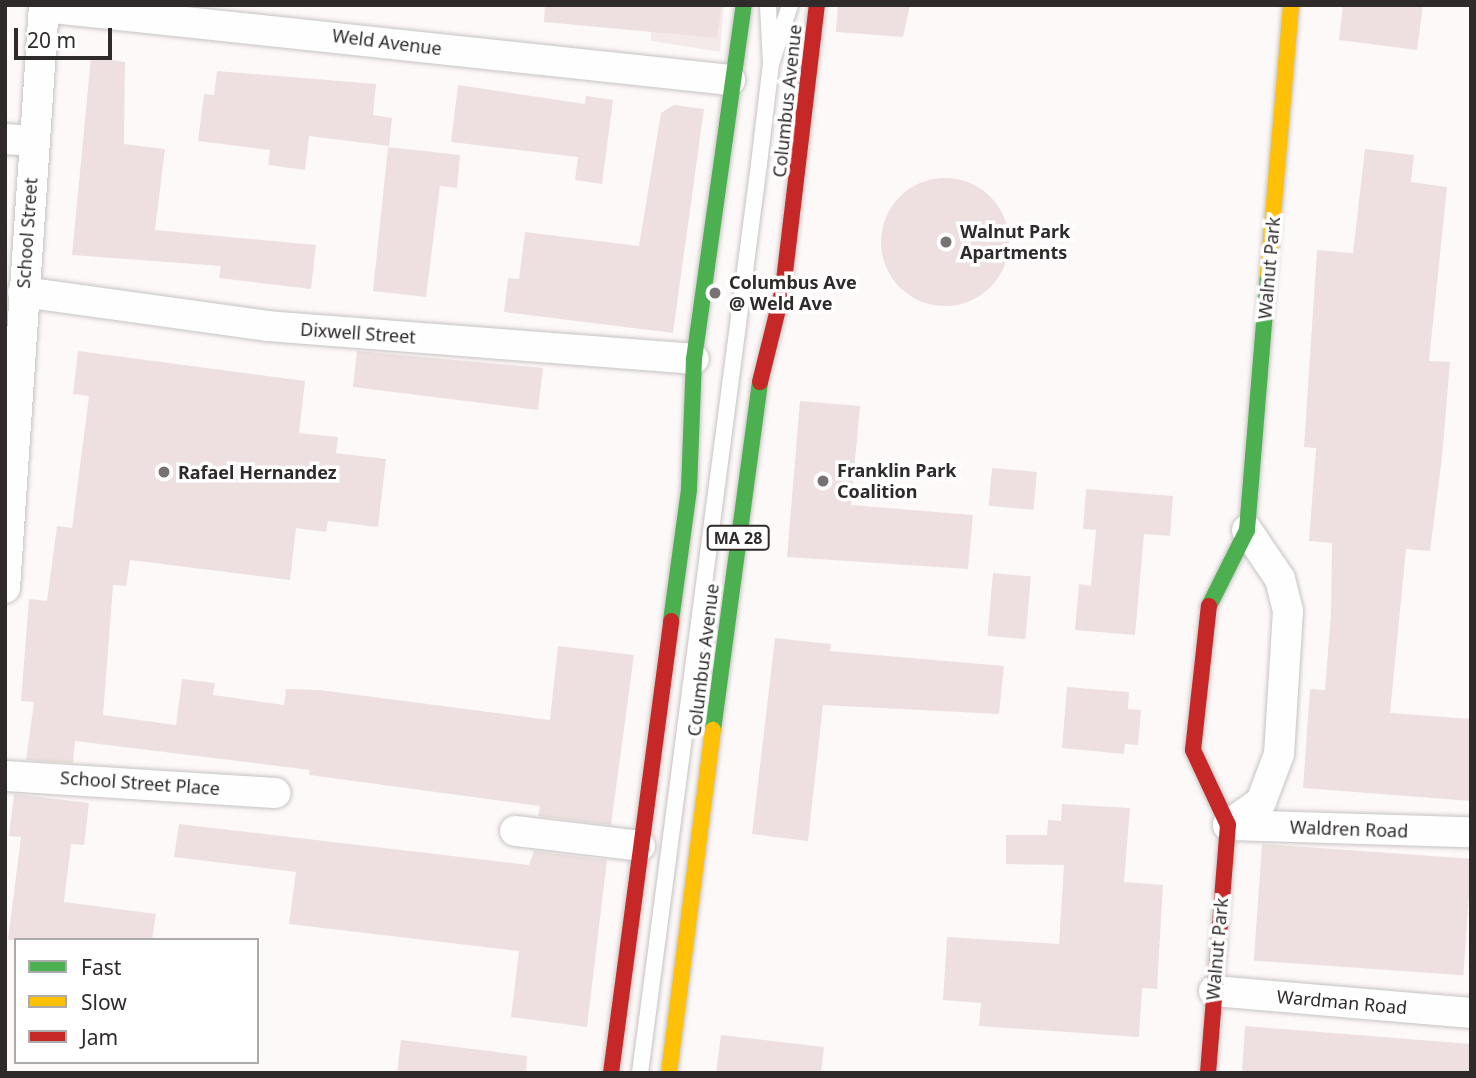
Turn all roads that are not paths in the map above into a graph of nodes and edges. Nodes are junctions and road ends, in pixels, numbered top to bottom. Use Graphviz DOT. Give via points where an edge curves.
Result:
graph roads {
  1 [pos="744,5"];
  2 [pos="768,5"];
  3 [pos="790,5"];
  4 [pos="817,5"];
  5 [pos="1291,5"];
  6 [pos="44,6"];
  7 [pos="771,63"];
  8 [pos="730,80"];
  9 [pos="19,140"];
  10 [pos="17,306"];
  11 [pos="694,359"];
  12 [pos="1247,530"];
  13 [pos="6,552"];
  14 [pos="5,588"];
  15 [pos="5,776"];
  16 [pos="275,793"];
  17 [pos="1228,825"];
  18 [pos="515,831"];
  19 [pos="1471,832"];
  20 [pos="640,846"];
  21 [pos="1213,990"];
  22 [pos="1471,1013"];
  23 [pos="611,1073"];
  24 [pos="640,1073"];
  25 [pos="669,1073"];
  26 [pos="1208,1073"];
  1 -- 8 [label="main road, Columbus Avenue / MA 28"];
  2 -- 7 [label="lane, Columbus Avenue"];
  3 -- 7 [label="lane, Columbus Avenue"];
  4 -- 25 [label="main road, Columbus Avenue / MA 28" via="783,289 756,397"];
  5 -- 12 [label="main road, Walnut Park"];
  6 -- 8 [label="street, Weld Avenue"];
  6 -- 9 [label="street, School Street"];
  7 -- 24 [label="lane, Columbus Avenue"];
  8 -- 11 [label="main road, Columbus Avenue / MA 28"];
  9 -- 10 [label="street, School Street"];
  10 -- 11 [label="street, Dixwell Street"];
  10 -- 13 [label="street, School Street"];
  11 -- 20 [label="main road, Columbus Avenue / MA 28" via="689,489"];
  12 -- 17 [label="main road, Walnut Park" via="1209,603 1193,750"];
  12 -- 17 [label="street" via="1280,579 1288,611 1280,741 1267,793"];
  13 -- 14 [label="street, School Street"];
  15 -- 16 [label="street, School Street Place"];
  17 -- 19 [label="street, Waldren Road"];
  17 -- 21 [label="main road, Walnut Park"];
  18 -- 20 [label="street"];
  20 -- 23 [label="main road, Columbus Avenue / MA 28"];
  21 -- 22 [label="street, Wardman Road"];
  21 -- 26 [label="main road, Walnut Park"];
}
